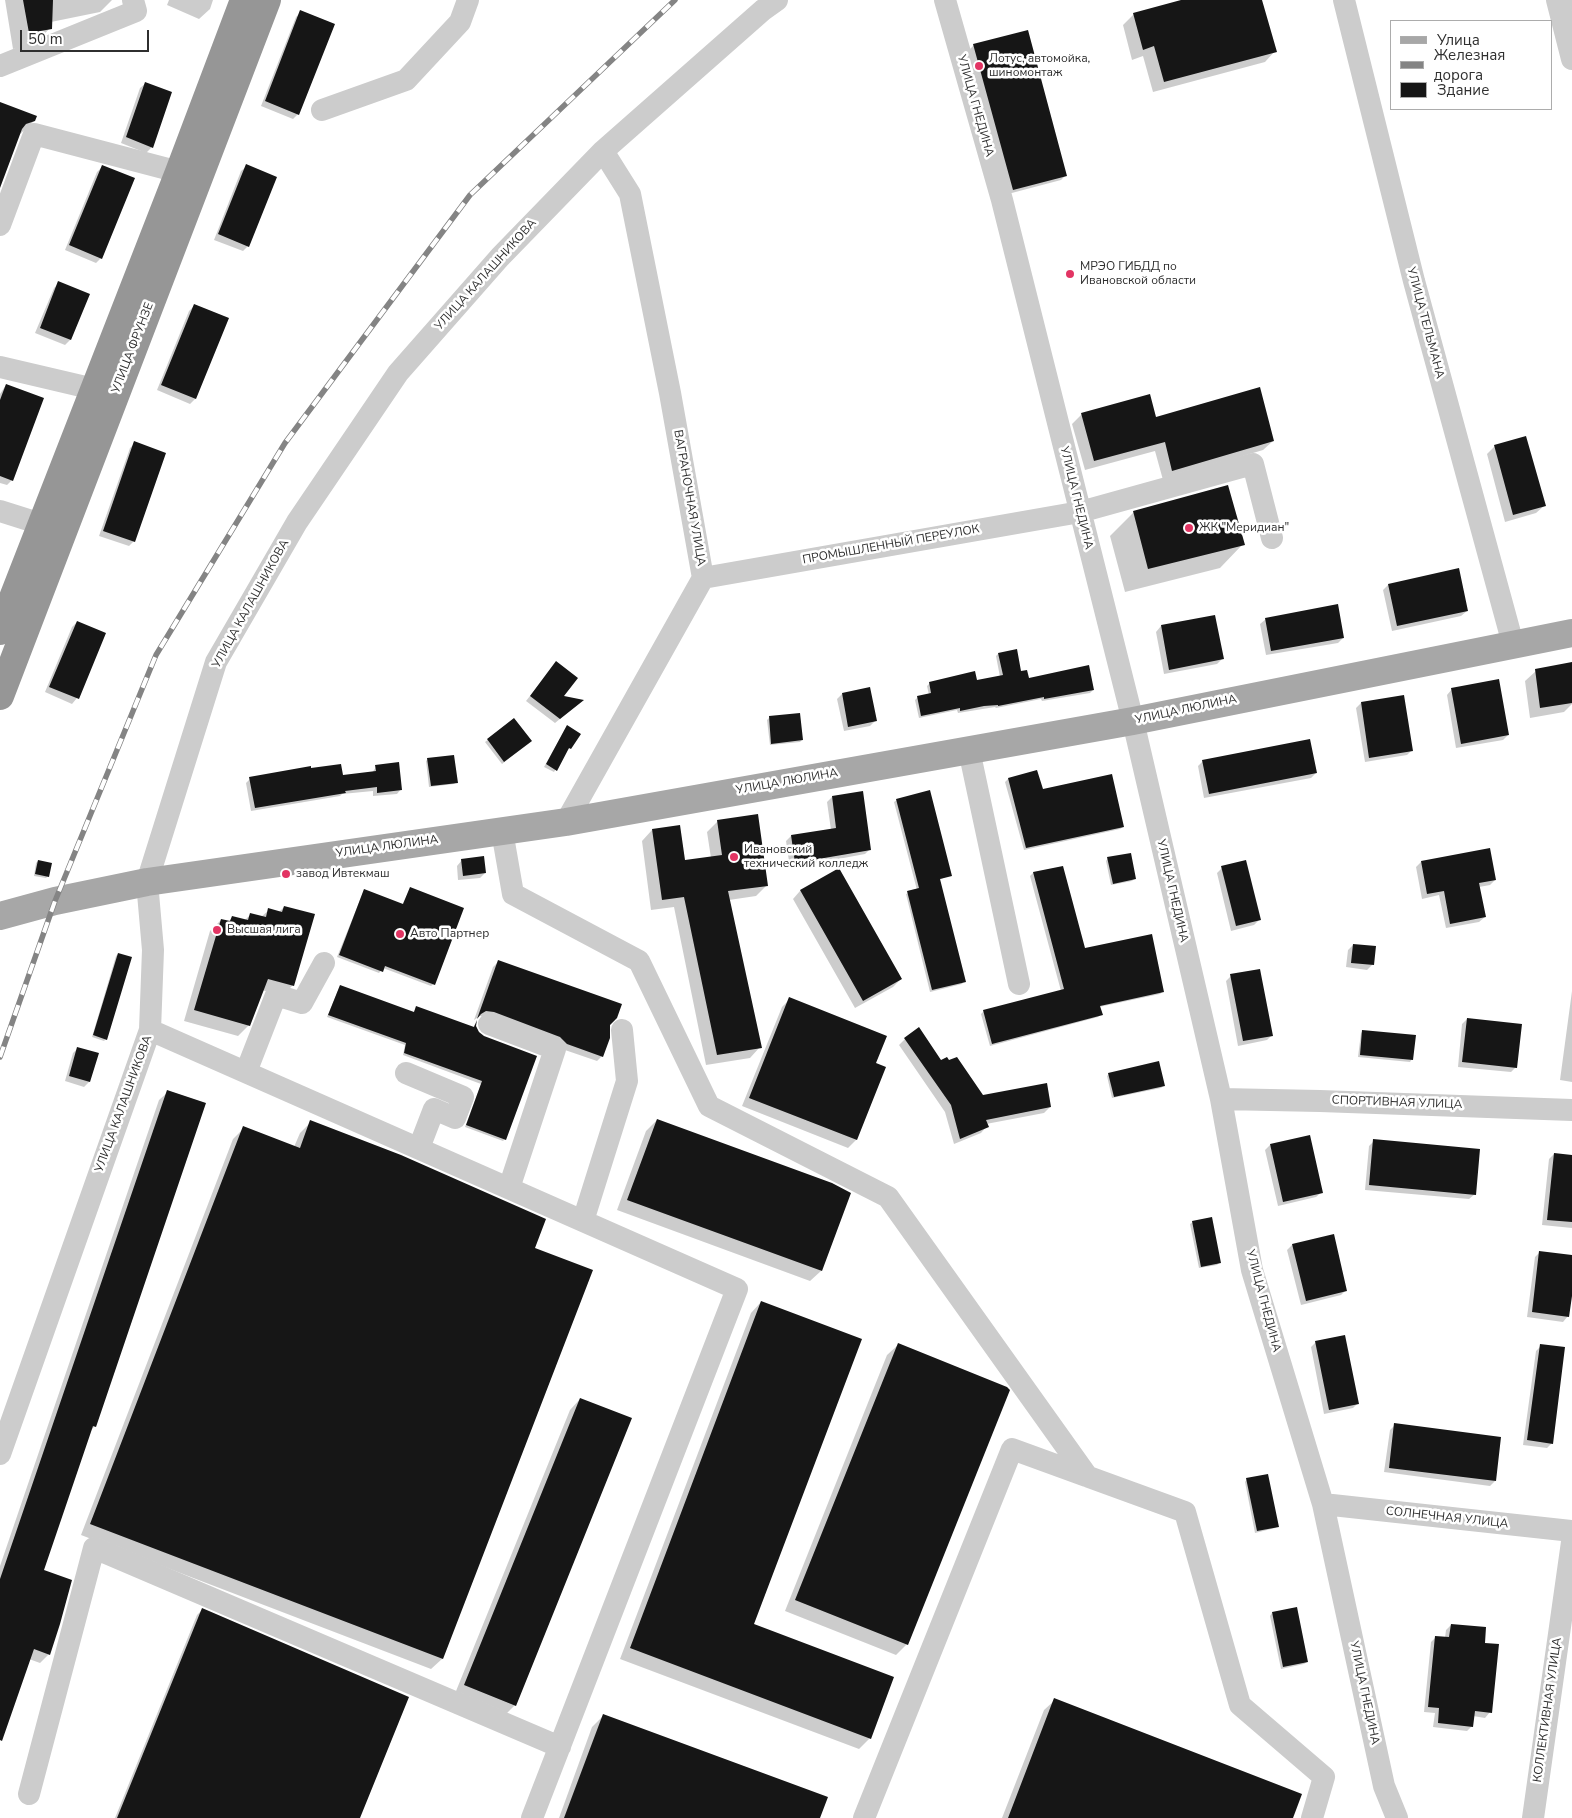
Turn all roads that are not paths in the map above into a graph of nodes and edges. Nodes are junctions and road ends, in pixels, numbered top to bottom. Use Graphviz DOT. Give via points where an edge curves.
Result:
graph roads {
  1 [pos="133,0"];
  2 [pos="244,0"];
  3 [pos="267,0"];
  4 [pos="468,0"];
  5 [pos="777,0"];
  6 [pos="946,0"];
  7 [pos="1344,0"];
  8 [pos="1557,0"];
  9 [pos="1572,59"];
  10 [pos="0,66"];
  11 [pos="322,110"];
  12 [pos="603,151"];
  13 [pos="179,172"];
  14 [pos="0,225"];
  15 [pos="0,367"];
  16 [pos="104,393"];
  17 [pos="0,511"];
  18 [pos="1080,512"];
  19 [pos="53,527"];
  20 [pos="1272,538"];
  21 [pos="703,578"];
  22 [pos="0,631"];
  23 [pos="1572,633"];
  24 [pos="1513,644"];
  25 [pos="0,696"];
  26 [pos="1133,721"];
  27 [pos="969,750"];
  28 [pos="566,822"];
  29 [pos="502,831"];
  30 [pos="147,882"];
  31 [pos="3,904"];
  32 [pos="324,963"];
  33 [pos="1019,984"];
  34 [pos="489,1024"];
  35 [pos="150,1030"];
  36 [pos="622,1030"];
  37 [pos="246,1072"];
  38 [pos="406,1073"];
  39 [pos="1221,1099"];
  40 [pos="1572,1110"];
  41 [pos="419,1148"];
  42 [pos="508,1188"];
  43 [pos="583,1222"];
  44 [pos="0,1454"];
  45 [pos="1087,1476"];
  46 [pos="1323,1504"];
  47 [pos="1572,1531"];
  48 [pos="1572,1542"];
  49 [pos="560,1747"];
  50 [pos="29,1794"];
  51 [pos="532,1818"];
  52 [pos="864,1818"];
  53 [pos="1312,1818"];
  54 [pos="1397,1818"];
  55 [pos="1533,1818"];
  1 -- 10 [label="street" via="136,12"];
  2 -- 13 [label="highway, УЛИЦА ФРУНЗЕ"];
  3 -- 16 [label="highway, УЛИЦА ФРУНЗЕ"];
  4 -- 11 [label="street" via="460,22 406,80"];
  5 -- 12 [label="street, УЛИЦА КАЛАШНИКОВА"];
  6 -- 18 [label="street, УЛИЦА ГНЕДИНА" via="1002,200"];
  7 -- 24 [label="street, УЛИЦА ТЕЛЬМАНА" via="1414,281"];
  8 -- 9 [label="street"];
  12 -- 21 [label="street, ВАГРАНОЧНАЯ УЛИЦА" via="630,194"];
  12 -- 30 [label="street, УЛИЦА КАЛАШНИКОВА" via="500,257 398,373 297,522 216,662"];
  13 -- 14 [label="street" via="34,134"];
  13 -- 16 [label="highway, УЛИЦА ФРУНЗЕ"];
  15 -- 16 [label="street"];
  16 -- 19 [label="highway, УЛИЦА ФРУНЗЕ"];
  17 -- 19 [label="street"];
  18 -- 20 [label="street, ПРОМЫШЛЕННЫЙ ПЕРЕУЛОК" via="1253,464"];
  18 -- 21 [label="street, ПРОМЫШЛЕННЫЙ ПЕРЕУЛОК"];
  18 -- 26 [label="street, УЛИЦА ГНЕДИНА"];
  19 -- 22 [label="highway, УЛИЦА ФРУНЗЕ"];
  19 -- 25 [label="highway, УЛИЦА ФРУНЗЕ"];
  21 -- 28 [label="street, ВАГРАНОЧНАЯ УЛИЦА"];
  23 -- 24 [label="main road, УЛИЦА ЛЮЛИНА"];
  24 -- 26 [label="main road, УЛИЦА ЛЮЛИНА"];
  26 -- 27 [label="main road, УЛИЦА ЛЮЛИНА"];
  26 -- 39 [label="street, УЛИЦА ГНЕДИНА"];
  27 -- 28 [label="main road, УЛИЦА ЛЮЛИНА"];
  27 -- 33 [label="street"];
  28 -- 29 [label="main road, УЛИЦА ЛЮЛИНА"];
  29 -- 30 [label="main road, УЛИЦА ЛЮЛИНА"];
  29 -- 45 [label="street" via="513,894 639,961 709,1106 888,1197"];
  30 -- 31 [label="main road, УЛИЦА ЛЮЛИНА" via="55,901"];
  30 -- 35 [label="street, УЛИЦА КАЛАШНИКОВА" via="153,950"];
  32 -- 37 [label="street" via="302,1003 276,995"];
  34 -- 42 [label="street" via="555,1049"];
  35 -- 37 [label="street"];
  35 -- 44 [label="street, УЛИЦА КАЛАШНИКОВА"];
  36 -- 43 [label="street" via="627,1081"];
  37 -- 41 [label="street"];
  38 -- 41 [label="street" via="463,1097 455,1118 434,1109"];
  39 -- 40 [label="street, СПОРТИВНАЯ УЛИЦА"];
  39 -- 46 [label="street, УЛИЦА ГНЕДИНА" via="1252,1270"];
  41 -- 42 [label="street"];
  42 -- 43 [label="street"];
  43 -- 49 [label="street" via="737,1289"];
  45 -- 52 [label="street" via="1012,1449"];
  45 -- 53 [label="street" via="1186,1512 1240,1705 1324,1777"];
  46 -- 47 [label="street, СОЛНЕЧНАЯ УЛИЦА"];
  46 -- 54 [label="street, УЛИЦА ГНЕДИНА" via="1384,1786"];
  48 -- 55 [label="street, КОЛЛЕКТИВНАЯ УЛИЦА"];
  49 -- 50 [label="street" via="94,1548"];
  49 -- 51 [label="street"];
}
